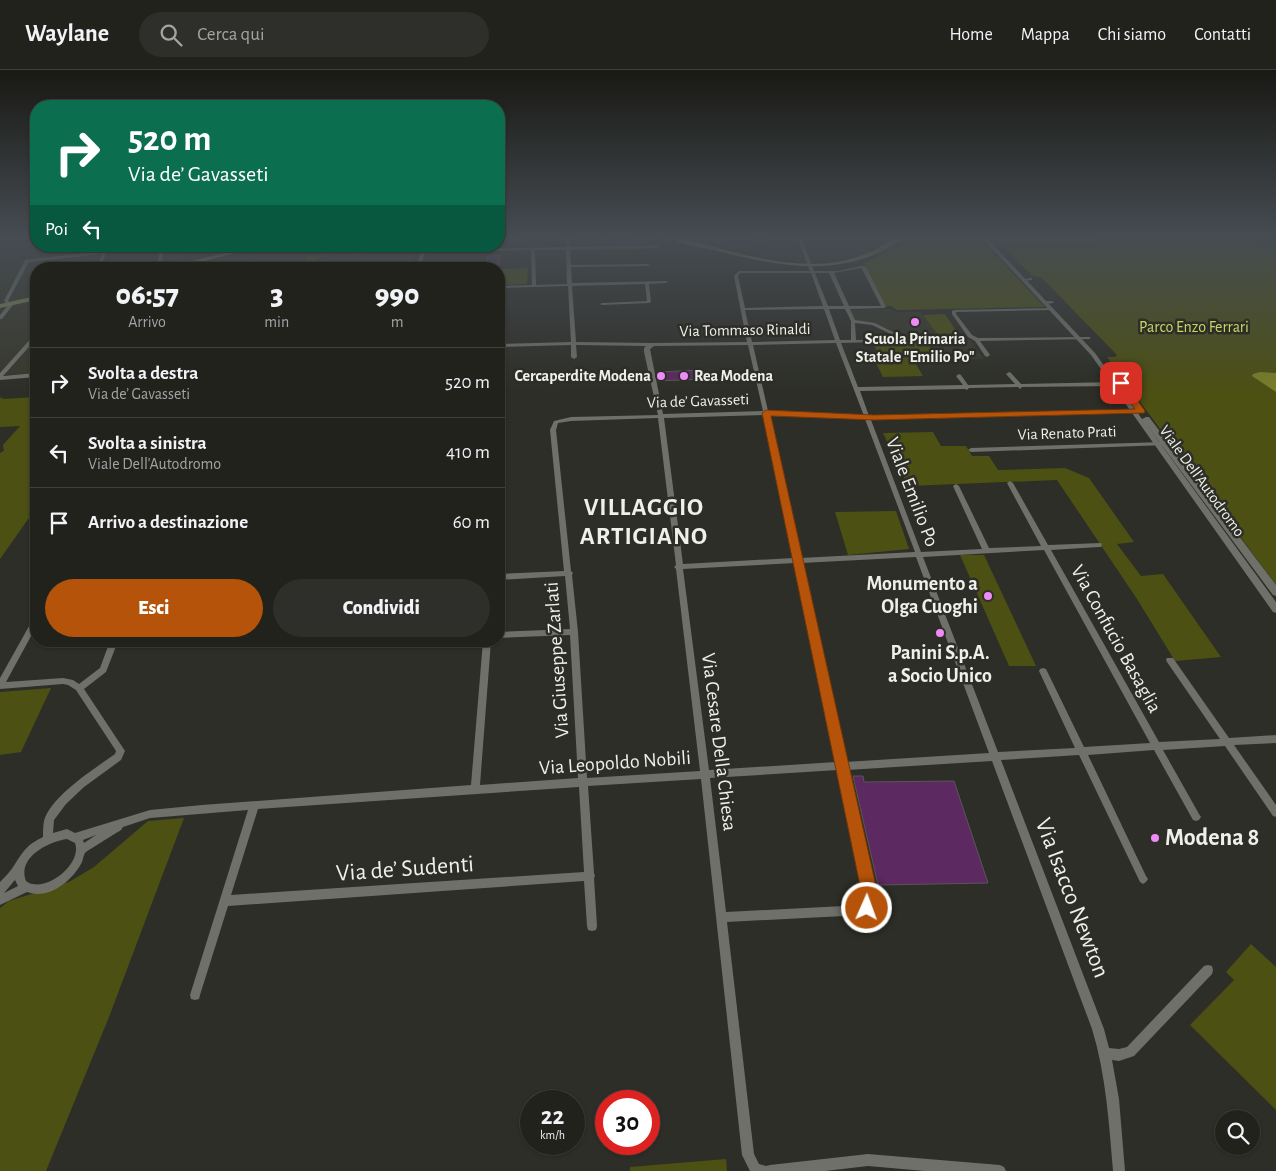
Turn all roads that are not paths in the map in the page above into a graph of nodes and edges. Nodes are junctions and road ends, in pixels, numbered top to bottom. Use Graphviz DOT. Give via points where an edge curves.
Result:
graph roads {
  1 [pos="13,288"];
  2 [pos="570,288"];
  3 [pos="648,288"];
  4 [pos="738,288"];
  5 [pos="819,288"];
  6 [pos="838,288"];
  7 [pos="874,288"];
  8 [pos="1035,288"];
  9 [pos="30,299"];
  10 [pos="10,304"];
  11 [pos="602,304"];
  12 [pos="1050,304"];
  13 [pos="0,306"];
  14 [pos="825,308"];
  15 [pos="847,308"];
  16 [pos="742,309"];
  17 [pos="0,318"];
  18 [pos="853,321"];
  19 [pos="1079,338"];
  20 [pos="1088,338"];
  21 [pos="977,340"];
  22 [pos="854,341"];
  23 [pos="838,342"];
  24 [pos="30,343"];
  25 [pos="750,343"];
  26 [pos="573,344"];
  27 [pos="653,345"];
  28 [pos="505,346"];
  29 [pos="1097,354"];
  30 [pos="987,356"];
  31 [pos="574,357"];
  32 [pos="1009,374"];
  33 [pos="30,375"];
  34 [pos="958,376"];
  35 [pos="0,377"];
  36 [pos="1114,384"];
  37 [pos="1020,387"];
  38 [pos="968,388"];
  39 [pos="856,389"];
  40 [pos="1137,411"];
  41 [pos="766,413"];
  42 [pos="661,417"];
  43 [pos="866,418"];
  44 [pos="556,422"];
  45 [pos="1160,444"];
  46 [pos="971,450"];
  47 [pos="1010,483"];
  48 [pos="956,486"];
  49 [pos="1099,545"];
  50 [pos="1046,548"];
  51 [pos="987,551"];
  52 [pos="918,554"];
  53 [pos="798,561"];
  54 [pos="678,567"];
  55 [pos="569,573"];
  56 [pos="505,577"];
  57 [pos="1276,592"];
  58 [pos="1276,609"];
  59 [pos="30,632"];
  60 [pos="574,632"];
  61 [pos="505,635"];
  62 [pos="112,647"];
  63 [pos="487,647"];
  64 [pos="1170,660"];
  65 [pos="1043,671"];
  66 [pos="0,686"];
  67 [pos="79,688"];
  68 [pos="1276,739"];
  69 [pos="1227,743"];
  70 [pos="1157,747"];
  71 [pos="1082,752"];
  72 [pos="996,758"];
  73 [pos="842,766"];
  74 [pos="705,775"];
  75 [pos="583,783"];
  76 [pos="475,789"];
  77 [pos="254,806"];
  78 [pos="1276,813"];
  79 [pos="150,814"];
  80 [pos="1196,817"];
  81 [pos="77,837"];
  82 [pos="48,838"];
  83 [pos="82,850"];
  84 [pos="19,868"];
  85 [pos="590,876"];
  86 [pos="1143,879"];
  87 [pos="25,888"];
  88 [pos="0,890"];
  89 [pos="0,900"];
  90 [pos="224,902"];
  91 [pos="721,917"];
  92 [pos="592,926"];
  93 [pos="1208,970"];
  94 [pos="195,995"];
  95 [pos="1106,1053"];
  96 [pos="762,1171"];
  97 [pos="770,1171"];
  98 [pos="1000,1171"];
  99 [pos="1119,1171"];
  1 -- 10 [label="street" via="6,301"];
  2 -- 26 [label="street"];
  3 -- 11 [label="street" via="649,302"];
  4 -- 16 [label="street"];
  5 -- 14 [label="street, Viale Emilio Po"];
  6 -- 15 [label="street"];
  7 -- 15 [label="street" via="884,307"];
  8 -- 12 [label="street, Viale Dell'Autodromo"];
  9 -- 10 [label="main road"];
  10 -- 13 [label="main road"];
  10 -- 17 [label="street"];
  12 -- 19 [label="street, Viale Dell'Autodromo"];
  12 -- 20 [label="street, Viale Dell'Autodromo"];
  12 -- 21 [label="street" via="954,311 970,336"];
  14 -- 15 [label="street"];
  14 -- 16 [label="street"];
  14 -- 23 [label="street, Viale Emilio Po"];
  15 -- 18 [label="street"];
  16 -- 25 [label="street"];
  18 -- 22 [label="street"];
  18 -- 22 [label="street, Via Tommaso Rinaldi" via="873,324 897,338"];
  19 -- 20 [label="street"];
  19 -- 21 [label="street"];
  19 -- 29 [label="street, Viale Dell'Autodromo"];
  20 -- 29 [label="street, Viale Dell'Autodromo"];
  21 -- 30 [label="street"];
  22 -- 23 [label="street, Via Tommaso Rinaldi"];
  23 -- 25 [label="street, Via Tommaso Rinaldi"];
  23 -- 39 [label="street, Viale Emilio Po"];
  24 -- 35 [label="street"];
  25 -- 27 [label="street, Via Tommaso Rinaldi"];
  25 -- 41 [label="street"];
  26 -- 27 [label="street, Via Tommaso Rinaldi"];
  26 -- 28 [label="street, Via Tommaso Rinaldi"];
  26 -- 31 [label="street"];
  27 -- 42 [label="street, Via Cesare Della Chiesa" via="647,348 647,352"];
  29 -- 36 [label="street, Viale Dell'Autodromo"];
  29 -- 40 [label="street, Viale Dell'Autodromo"];
  32 -- 37 [label="street"];
  33 -- 35 [label="street"];
  34 -- 38 [label="street"];
  36 -- 37 [label="street"];
  36 -- 40 [label="street, Viale Dell'Autodromo"];
  37 -- 38 [label="street"];
  38 -- 39 [label="street"];
  39 -- 43 [label="street, Viale Emilio Po"];
  40 -- 43 [label="street, Via de’ Gavasseti"];
  40 -- 45 [label="street, Viale Dell'Autodromo"];
  41 -- 42 [label="street, Via de’ Gavasseti"];
  41 -- 43 [label="street, Via de’ Gavasseti"];
  41 -- 53 [label="street"];
  42 -- 44 [label="street, Via de’ Gavasseti"];
  42 -- 54 [label="street, Via Cesare Della Chiesa"];
  43 -- 52 [label="street, Viale Emilio Po"];
  44 -- 55 [label="street, Via Giuseppe Zarlati" via="553,430"];
  45 -- 46 [label="street, Via Renato Prati"];
  45 -- 57 [label="street, Viale Dell'Autodromo"];
  45 -- 58 [label="street, Viale Dell'Autodromo"];
  47 -- 50 [label="street, Via Confucio Basaglia"];
  48 -- 51 [label="street"];
  49 -- 50 [label="street"];
  50 -- 51 [label="street"];
  50 -- 70 [label="street, Via Confucio Basaglia"];
  51 -- 52 [label="street"];
  52 -- 53 [label="street"];
  52 -- 72 [label="street, Viale Emilio Po"];
  53 -- 54 [label="street"];
  53 -- 73 [label="street"];
  54 -- 74 [label="street, Via Cesare Della Chiesa"];
  55 -- 56 [label="street"];
  55 -- 60 [label="street, Via Giuseppe Zarlati"];
  59 -- 66 [label="street"];
  60 -- 61 [label="street"];
  60 -- 75 [label="street, Via Giuseppe Zarlati"];
  62 -- 67 [label="street" via="103,670"];
  63 -- 76 [label="street"];
  64 -- 69 [label="street"];
  65 -- 71 [label="street"];
  66 -- 67 [label="street" via="63,681"];
  67 -- 82 [label="street" via="122,751 54,811 48,824"];
  68 -- 69 [label="street, Via Leopoldo Nobili"];
  69 -- 70 [label="street, Via Leopoldo Nobili"];
  69 -- 78 [label="street"];
  70 -- 71 [label="street, Via Leopoldo Nobili"];
  70 -- 80 [label="street"];
  71 -- 72 [label="street, Via Leopoldo Nobili"];
  71 -- 86 [label="street"];
  72 -- 73 [label="street, Via Leopoldo Nobili"];
  72 -- 95 [label="street, Via Isacco Newton"];
  73 -- 74 [label="street, Via Leopoldo Nobili"];
  73 -- 91 [label="street" via="870,895 867,908"];
  74 -- 75 [label="street, Via Leopoldo Nobili"];
  74 -- 91 [label="street, Via Cesare Della Chiesa"];
  75 -- 76 [label="street, Via Leopoldo Nobili"];
  75 -- 85 [label="street, Via Giuseppe Zarlati"];
  76 -- 77 [label="street, Via Leopoldo Nobili"];
  77 -- 79 [label="street, Via Leopoldo Nobili"];
  77 -- 90 [label="street"];
  79 -- 81 [label="street, Via Leopoldo Nobili"];
  79 -- 83 [label="street, Via Leopoldo Nobili" via="116,828"];
  81 -- 82 [label="street" via="68,834"];
  81 -- 83 [label="street"];
  82 -- 84 [label="street" via="30,851"];
  83 -- 87 [label="street" via="76,866 60,881 41,889"];
  84 -- 87 [label="street" via="18,878"];
  84 -- 88 [label="street"];
  85 -- 90 [label="street, Via de’ Sudenti"];
  85 -- 92 [label="street, Via Giuseppe Zarlati"];
  87 -- 89 [label="street"];
  90 -- 94 [label="street"];
  91 -- 96 [label="street, Via Cesare Della Chiesa" via="748,1154 755,1168"];
  93 -- 95 [label="street" via="1130,1052 1119,1055"];
  95 -- 99 [label="street, Via Isacco Newton"];
  97 -- 98 [label="street" via="868,1160"];
}
